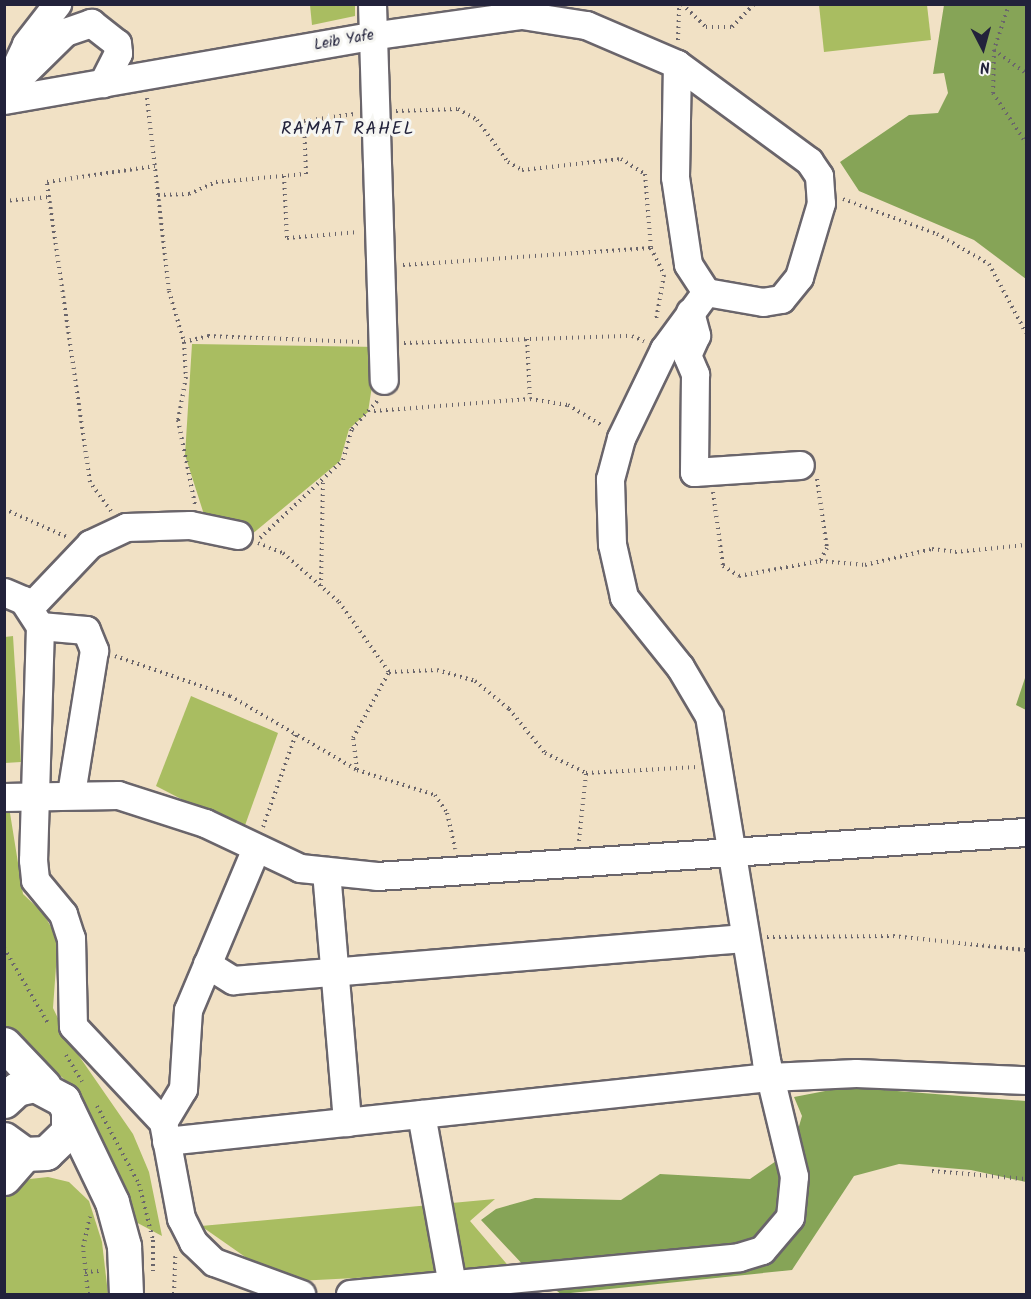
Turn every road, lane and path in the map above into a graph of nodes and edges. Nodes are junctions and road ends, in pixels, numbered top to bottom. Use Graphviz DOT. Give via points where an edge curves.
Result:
graph roads {
  1 [pos="57,4"];
  2 [pos="372,4"];
  3 [pos="680,4"];
  4 [pos="754,4"];
  5 [pos="1009,4"];
  6 [pos="370,36"];
  7 [pos="994,50"];
  8 [pos="677,64"];
  9 [pos="1026,73"];
  10 [pos="144,76"];
  11 [pos="103,83"];
  12 [pos="5,94"];
  13 [pos="377,112"];
  14 [pos="1026,143"];
  15 [pos="155,166"];
  16 [pos="284,176"];
  17 [pos="821,188"];
  18 [pos="158,195"];
  19 [pos="49,197"];
  20 [pos="4,201"];
  21 [pos="380,231"];
  22 [pos="651,248"];
  23 [pos="381,267"];
  24 [pos="698,302"];
  25 [pos="1026,333"];
  26 [pos="527,339"];
  27 [pos="184,342"];
  28 [pos="383,343"];
  29 [pos="658,346"];
  30 [pos="384,380"];
  31 [pos="530,399"];
  32 [pos="374,411"];
  33 [pos="621,438"];
  34 [pos="800,465"];
  35 [pos="710,471"];
  36 [pos="323,479"];
  37 [pos="4,509"];
  38 [pos="126,527"];
  39 [pos="202,527"];
  40 [pos="247,538"];
  41 [pos="90,544"];
  42 [pos="1026,545"];
  43 [pos="820,561"];
  44 [pos="321,586"];
  45 [pos="4,592"];
  46 [pos="35,617"];
  47 [pos="94,650"];
  48 [pos="389,672"];
  49 [pos="296,734"];
  50 [pos="716,768"];
  51 [pos="357,770"];
  52 [pos="586,773"];
  53 [pos="71,793"];
  54 [pos="35,795"];
  55 [pos="4,797"];
  56 [pos="1026,832"];
  57 [pos="255,851"];
  58 [pos="729,854"];
  59 [pos="583,863"];
  60 [pos="326,871"];
  61 [pos="458,871"];
  62 [pos="744,938"];
  63 [pos="1026,950"];
  64 [pos="207,964"];
  65 [pos="334,968"];
  66 [pos="4,1044"];
  67 [pos="769,1077"];
  68 [pos="1026,1080"];
  69 [pos="44,1086"];
  70 [pos="4,1101"];
  71 [pos="68,1111"];
  72 [pos="421,1114"];
  73 [pos="347,1122"];
  74 [pos="164,1131"];
  75 [pos="20,1156"];
  76 [pos="932,1171"];
  77 [pos="1026,1179"];
  78 [pos="112,1203"];
  79 [pos="452,1285"];
  80 [pos="88,1294"];
  81 [pos="126,1294"];
  82 [pos="301,1294"];
  83 [pos="350,1294"];
  1 -- 12 [label="street" via="26,44"];
  2 -- 6 [label="street"];
  3 -- 4 [label="path" via="706,27 732,27"];
  3 -- 8 [label="path"];
  5 -- 7 [label="path"];
  6 -- 8 [label="street, Leib Yafe" via="522,15 551,16 586,25"];
  6 -- 10 [label="street, Leib Yafe"];
  6 -- 13 [label="street"];
  7 -- 9 [label="path"];
  7 -- 14 [label="path" via="993,93"];
  8 -- 17 [label="street, Leib Yafe" via="809,161"];
  8 -- 24 [label="street" via="675,177 680,231"];
  10 -- 11 [label="street, Leib Yafe"];
  10 -- 15 [label="path"];
  11 -- 12 [label="street, Leib Yafe"];
  11 -- 12 [label="street" via="118,53 117,43 91,23 65,32"];
  13 -- 16 [label="path" via="304,121 306,174"];
  13 -- 21 [label="street"];
  13 -- 22 [label="path" via="458,109 477,120 508,162 522,171 621,159 645,174"];
  15 -- 18 [label="path"];
  15 -- 19 [label="path" via="46,182"];
  16 -- 18 [label="path" via="216,182 189,194"];
  16 -- 21 [label="path" via="287,238"];
  17 -- 24 [label="street" via="800,277 790,291 763,302"];
  17 -- 25 [label="path" via="871,213 937,234 989,264"];
  18 -- 27 [label="path" via="168,291"];
  19 -- 20 [label="path"];
  19 -- 38 [label="path" via="90,482"];
  21 -- 23 [label="street"];
  22 -- 23 [label="path"];
  22 -- 29 [label="path" via="664,275"];
  23 -- 28 [label="street"];
  24 -- 29 [label="street"];
  24 -- 35 [label="street" via="696,335 687,355 695,374 694,472"];
  26 -- 28 [label="path"];
  26 -- 29 [label="path" via="632,336"];
  26 -- 31 [label="path"];
  27 -- 28 [label="path" via="208,336"];
  27 -- 39 [label="path" via="186,377 178,420"];
  28 -- 30 [label="street"];
  29 -- 33 [label="street"];
  30 -- 32 [label="path"];
  31 -- 32 [label="path"];
  31 -- 33 [label="path" via="568,405"];
  32 -- 36 [label="path" via="352,429 343,460"];
  33 -- 50 [label="street" via="610,479 617,576 624,597 702,699"];
  34 -- 35 [label="street"];
  34 -- 43 [label="path" via="815,465 826,548"];
  35 -- 43 [label="path" via="723,566 739,576"];
  36 -- 40 [label="path"];
  36 -- 44 [label="path"];
  37 -- 41 [label="path" via="37,528"];
  38 -- 39 [label="street"];
  38 -- 41 [label="street"];
  39 -- 40 [label="street"];
  40 -- 44 [label="path" via="283,554"];
  41 -- 46 [label="street"];
  42 -- 43 [label="path" via="955,552 932,549 865,565"];
  44 -- 48 [label="path" via="339,602"];
  45 -- 46 [label="street"];
  46 -- 47 [label="street" via="86,630"];
  46 -- 54 [label="street"];
  47 -- 49 [label="path" via="198,683"];
  47 -- 53 [label="street"];
  48 -- 51 [label="path" via="353,738"];
  48 -- 52 [label="path" via="437,670 475,681 509,709 545,753"];
  49 -- 51 [label="path"];
  49 -- 57 [label="path"];
  50 -- 52 [label="path"];
  50 -- 58 [label="street"];
  51 -- 61 [label="path" via="435,795 447,813"];
  52 -- 59 [label="path" via="579,840"];
  53 -- 54 [label="street"];
  53 -- 57 [label="street" via="118,795 172,810"];
  54 -- 55 [label="street"];
  54 -- 74 [label="street" via="35,880 63,914 71,938 73,1026"];
  56 -- 58 [label="street"];
  57 -- 60 [label="street" via="300,868"];
  57 -- 64 [label="street"];
  58 -- 59 [label="street"];
  58 -- 62 [label="street"];
  59 -- 61 [label="street"];
  60 -- 61 [label="street" via="377,876"];
  60 -- 65 [label="street"];
  62 -- 63 [label="path" via="892,936"];
  62 -- 65 [label="street"];
  62 -- 67 [label="street"];
  64 -- 65 [label="street" via="233,980"];
  64 -- 74 [label="street" via="188,1010 183,1089"];
  65 -- 73 [label="street"];
  66 -- 69 [label="main road"];
  67 -- 68 [label="street" via="856,1073"];
  67 -- 72 [label="street"];
  67 -- 79 [label="street" via="795,1195 790,1217 762,1250"];
  69 -- 70 [label="main road" via="26,1086"];
  69 -- 71 [label="main road"];
  71 -- 75 [label="main road" via="68,1132"];
  71 -- 78 [label="main road"];
  72 -- 73 [label="street"];
  72 -- 79 [label="street"];
  73 -- 74 [label="street"];
  74 -- 82 [label="street" via="181,1218 193,1242 213,1262"];
  75 -- 78 [label="main road" via="84,1175"];
  76 -- 77 [label="path"];
  78 -- 80 [label="path" via="95,1209 85,1225"];
  78 -- 81 [label="main road" via="124,1246"];
  79 -- 83 [label="street"];
}
